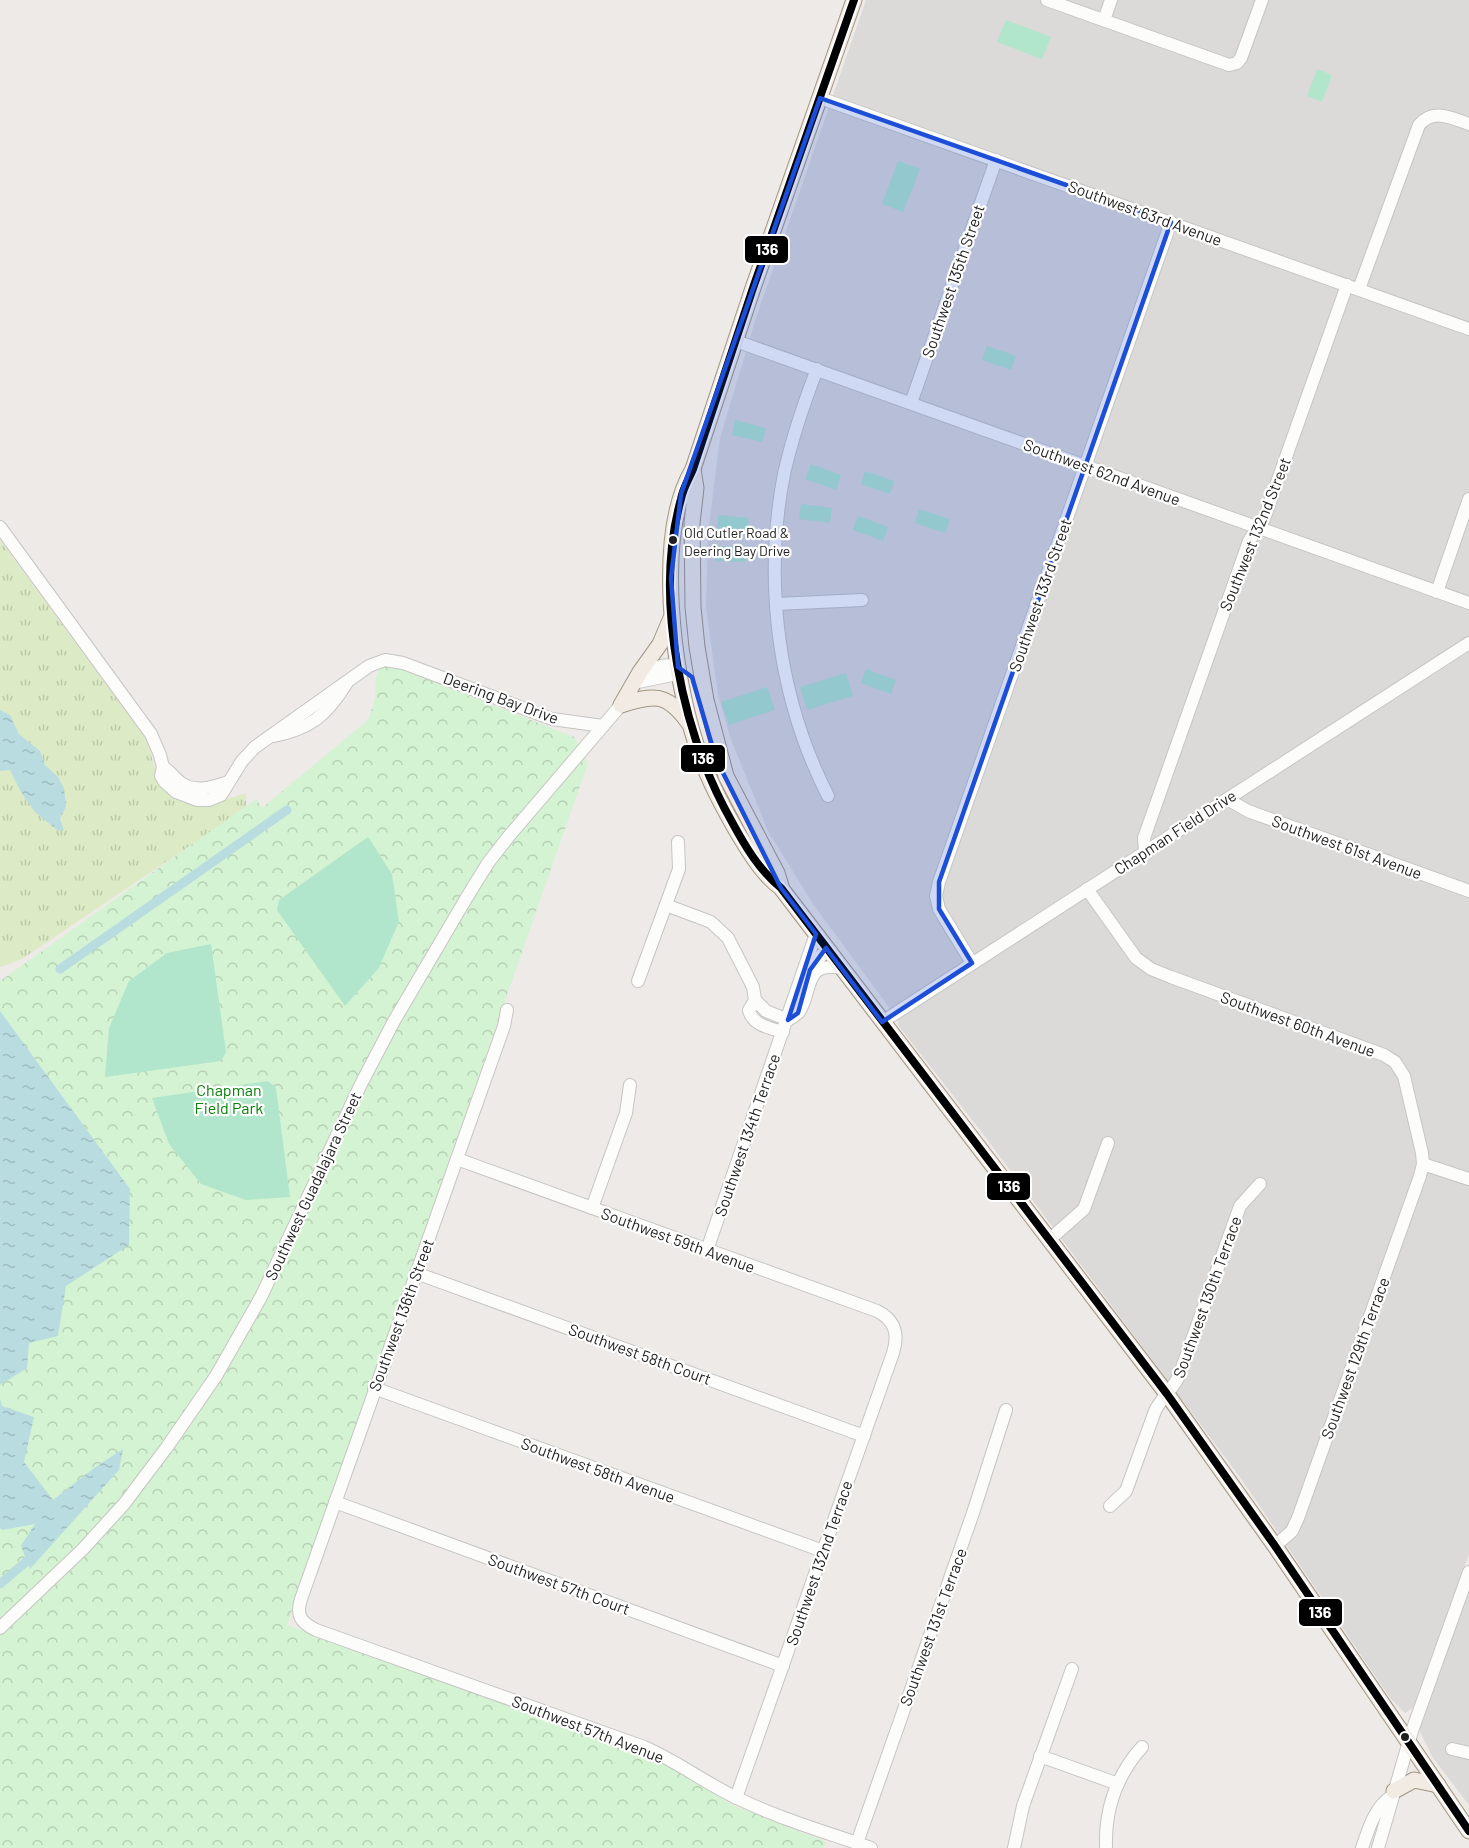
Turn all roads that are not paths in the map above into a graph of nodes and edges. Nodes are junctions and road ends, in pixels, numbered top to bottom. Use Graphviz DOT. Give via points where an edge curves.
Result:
graph roads {
  1 [pos="854,0"];
  2 [pos="1047,0"];
  3 [pos="1111,0"];
  4 [pos="1262,0"];
  5 [pos="1104,20"];
  6 [pos="820,98"];
  7 [pos="1469,124"];
  8 [pos="996,160"];
  9 [pos="1171,222"];
  10 [pos="1353,287"];
  11 [pos="1469,329"];
  12 [pos="736,341"];
  13 [pos="817,369"];
  14 [pos="911,403"];
  15 [pos="1085,466"];
  16 [pos="693,469"];
  17 [pos="1469,499"];
  18 [pos="692,523"];
  19 [pos="0,527"];
  20 [pos="1258,528"];
  21 [pos="1437,592"];
  22 [pos="862,600"];
  23 [pos="1469,603"];
  24 [pos="776,604"];
  25 [pos="670,618"];
  26 [pos="1469,644"];
  27 [pos="678,667"];
  28 [pos="621,705"];
  29 [pos="690,723"];
  30 [pos="603,726"];
  31 [pos="726,776"];
  32 [pos="828,796"];
  33 [pos="1227,799"];
  34 [pos="678,842"];
  35 [pos="1144,852"];
  36 [pos="781,888"];
  37 [pos="1087,889"];
  38 [pos="1469,891"];
  39 [pos="666,905"];
  40 [pos="816,934"];
  41 [pos="827,949"];
  42 [pos="972,963"];
  43 [pos="841,968"];
  44 [pos="638,981"];
  45 [pos="809,982"];
  46 [pos="507,1010"];
  47 [pos="882,1022"];
  48 [pos="785,1026"];
  49 [pos="630,1085"];
  50 [pos="1108,1143"];
  51 [pos="457,1159"];
  52 [pos="1423,1164"];
  53 [pos="1469,1179"];
  54 [pos="1260,1184"];
  55 [pos="592,1208"];
  56 [pos="1048,1240"];
  57 [pos="707,1250"];
  58 [pos="416,1273"];
  59 [pos="894,1328"];
  60 [pos="374,1388"];
  61 [pos="1167,1394"];
  62 [pos="1006,1410"];
  63 [pos="864,1436"];
  64 [pos="334,1503"];
  65 [pos="1110,1506"];
  66 [pos="1275,1546"];
  67 [pos="823,1551"];
  68 [pos="1469,1572"];
  69 [pos="300,1620"];
  70 [pos="0,1628"];
  71 [pos="783,1666"];
  72 [pos="1072,1669"];
  73 [pos="1409,1744"];
  74 [pos="1142,1747"];
  75 [pos="1452,1749"];
  76 [pos="1469,1753"];
  77 [pos="1040,1756"];
  78 [pos="1118,1784"];
  79 [pos="1438,1785"];
  80 [pos="1392,1797"];
  81 [pos="736,1798"];
  82 [pos="1469,1831"];
  83 [pos="839,1843"];
  84 [pos="857,1843"];
  85 [pos="1106,1845"];
  86 [pos="830,1848"];
  87 [pos="872,1848"];
  88 [pos="1014,1848"];
  89 [pos="1362,1848"];
  90 [pos="1372,1848"];
  91 [pos="1378,1848"];
  1 -- 6 [label="main road"];
  2 -- 5 [label="street"];
  3 -- 5 [label="street"];
  4 -- 5 [label="street" via="1237,63 1225,64"];
  6 -- 8 [label="street, Southwest 63rd Avenue"];
  6 -- 12 [label="main road"];
  7 -- 10 [label="street, Southwest 132nd Street" via="1432,115 1419,125"];
  8 -- 9 [label="street, Southwest 63rd Avenue"];
  8 -- 14 [label="street, Southwest 135th Street"];
  9 -- 10 [label="street, Southwest 63rd Avenue"];
  9 -- 15 [label="street, Southwest 133rd Street"];
  10 -- 11 [label="street, Southwest 63rd Avenue"];
  10 -- 20 [label="street, Southwest 132nd Street"];
  12 -- 13 [label="street, Southwest 62nd Avenue"];
  12 -- 16 [label="main road"];
  13 -- 14 [label="street, Southwest 62nd Avenue"];
  13 -- 24 [label="street" via="796,429 782,488"];
  14 -- 15 [label="street, Southwest 62nd Avenue"];
  15 -- 20 [label="street, Southwest 62nd Avenue"];
  15 -- 42 [label="street, Southwest 133rd Street" via="937,890 936,903"];
  16 -- 18 [label="main road" via="696,488"];
  16 -- 25 [label="main road" via="678,507"];
  17 -- 21 [label="street"];
  18 -- 27 [label="main road" via="684,579 688,648"];
  18 -- 31 [label="main road" via="693,608 700,664"];
  19 -- 30 [label="street, Deering Bay Drive" via="152,734 163,767 162,776 169,787 190,799 221,795 247,754 372,663 394,660 552,719"];
  20 -- 21 [label="street, Southwest 62nd Avenue"];
  20 -- 35 [label="street, Southwest 132nd Street" via="1249,541 1144,838"];
  21 -- 23 [label="street, Southwest 62nd Avenue"];
  22 -- 24 [label="street"];
  24 -- 32 [label="street" via="783,663 794,708"];
  25 -- 27 [label="main road"];
  25 -- 28 [label="main road" via="660,644"];
  26 -- 33 [label="street, Chapman Field Drive"];
  27 -- 28 [label="street" via="672,675 638,682"];
  27 -- 29 [label="main road"];
  27 -- 31 [label="main road" via="694,681 709,740"];
  28 -- 29 [label="main road" via="662,698 676,706"];
  28 -- 30 [label="street"];
  29 -- 36 [label="main road" via="708,776 734,826 769,879"];
  30 -- 70 [label="street, Southwest Guadalajara Street" via="509,836 467,897 394,1021 261,1297 216,1376 124,1504"];
  31 -- 36 [label="main road" via="777,873"];
  33 -- 35 [label="street, Chapman Field Drive"];
  33 -- 38 [label="street, Southwest 61st Avenue" via="1248,811"];
  34 -- 39 [label="street" via="679,869"];
  35 -- 37 [label="street, Chapman Field Drive"];
  36 -- 40 [label="main road"];
  37 -- 42 [label="street, Chapman Field Drive"];
  37 -- 52 [label="street, Southwest 60th Avenue" via="1130,952 1150,969 1395,1062 1407,1086"];
  39 -- 44 [label="street"];
  39 -- 48 [label="street" via="711,922 725,934 753,987 755,1000"];
  40 -- 41 [label="main road"];
  40 -- 48 [label="street, Southwest 134th Terrace"];
  41 -- 43 [label="main road"];
  41 -- 45 [label="street, Southwest 134th Terrace" via="810,970"];
  42 -- 47 [label="street, Chapman Field Drive"];
  43 -- 45 [label="street" via="823,967"];
  43 -- 47 [label="main road"];
  45 -- 48 [label="street, Southwest 134th Terrace" via="798,1013"];
  46 -- 51 [label="street, Southwest 136th Street"];
  47 -- 56 [label="main road"];
  48 -- 57 [label="street, Southwest 134th Terrace"];
  49 -- 55 [label="street" via="626,1113"];
  50 -- 56 [label="street" via="1084,1209"];
  51 -- 55 [label="street, Southwest 59th Avenue"];
  51 -- 58 [label="street, Southwest 136th Street"];
  52 -- 53 [label="street"];
  52 -- 66 [label="street, Southwest 129th Terrace" via="1298,1518 1292,1531"];
  54 -- 61 [label="street, Southwest 130th Terrace" via="1240,1206 1179,1376"];
  55 -- 57 [label="street, Southwest 59th Avenue"];
  56 -- 61 [label="main road"];
  57 -- 59 [label="street, Southwest 59th Avenue" via="877,1311"];
  58 -- 60 [label="street, Southwest 136th Street"];
  58 -- 63 [label="street, Southwest 58th Court"];
  59 -- 63 [label="street, Southwest 132nd Terrace" via="895,1347"];
  60 -- 64 [label="street, Southwest 136th Street"];
  60 -- 67 [label="street, Southwest 58th Avenue"];
  61 -- 65 [label="street, Southwest 130th Terrace" via="1155,1411 1126,1491"];
  61 -- 66 [label="main road"];
  62 -- 84 [label="street, Southwest 131st Terrace" via="974,1513"];
  63 -- 67 [label="street, Southwest 132nd Terrace"];
  64 -- 69 [label="street, Southwest 136th Street" via="300,1604"];
  64 -- 71 [label="street, Southwest 57th Court"];
  66 -- 73 [label="main road"];
  67 -- 71 [label="street, Southwest 132nd Terrace"];
  68 -- 73 [label="street"];
  69 -- 81 [label="street, Southwest 57th Avenue" via="320,1631 644,1747"];
  71 -- 81 [label="street, Southwest 132nd Terrace"];
  72 -- 77 [label="street"];
  73 -- 79 [label="main road"];
  73 -- 80 [label="street"];
  74 -- 78 [label="street"];
  75 -- 76 [label="street"];
  77 -- 78 [label="street"];
  77 -- 88 [label="street"];
  78 -- 85 [label="street" via="1107,1817"];
  79 -- 80 [label="main road" via="1414,1780"];
  79 -- 82 [label="main road"];
  80 -- 89 [label="street" via="1375,1813"];
  80 -- 90 [label="street"];
  80 -- 91 [label="street"];
  81 -- 83 [label="street, Southwest 57th Avenue"];
  83 -- 84 [label="street, Southwest 57th Avenue"];
  83 -- 86 [label="street"];
  84 -- 87 [label="street, Southwest 57th Avenue"];
}
